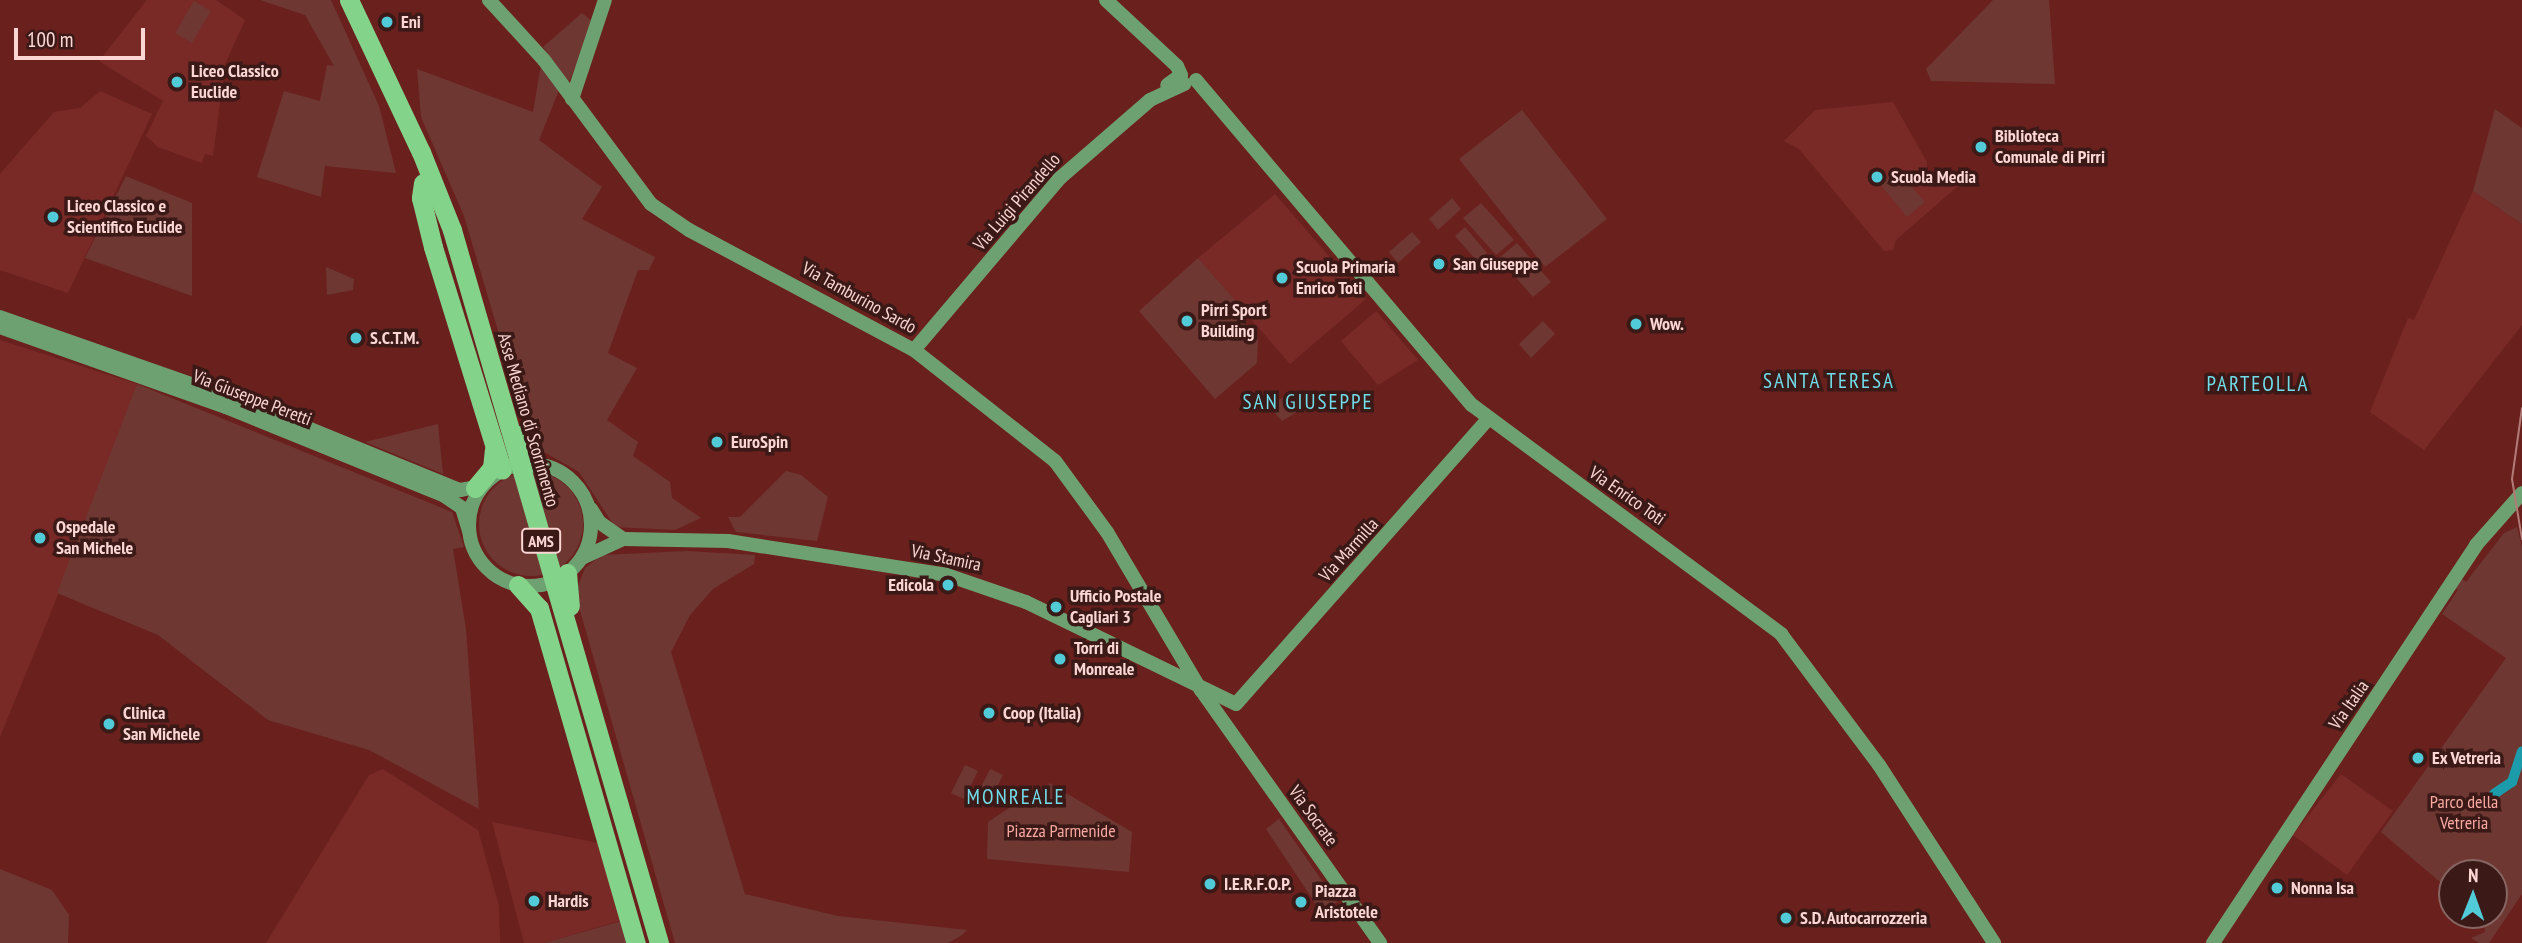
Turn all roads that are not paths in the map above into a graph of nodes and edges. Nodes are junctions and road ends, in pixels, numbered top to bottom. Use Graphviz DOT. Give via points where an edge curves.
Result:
graph roads {
  1 [pos="338,0"];
  2 [pos="349,0"];
  3 [pos="489,0"];
  4 [pos="605,0"];
  5 [pos="1106,0"];
  6 [pos="1187,81"];
  7 [pos="572,99"];
  8 [pos="421,152"];
  9 [pos="423,183"];
  10 [pos="0,317"];
  11 [pos="0,327"];
  12 [pos="914,350"];
  13 [pos="480,353"];
  14 [pos="1488,419"];
  15 [pos="495,445"];
  16 [pos="537,464"];
  17 [pos="502,470"];
  18 [pos="479,487"];
  19 [pos="2522,493"];
  20 [pos="588,505"];
  21 [pos="469,531"];
  22 [pos="623,539"];
  23 [pos="582,558"];
  24 [pos="568,573"];
  25 [pos="519,585"];
  26 [pos="580,641"];
  27 [pos="551,647"];
  28 [pos="1185,657"];
  29 [pos="1173,676"];
  30 [pos="1201,690"];
  31 [pos="1225,705"];
  32 [pos="590,732"];
  33 [pos="636,943"];
  34 [pos="645,943"];
  35 [pos="659,943"];
  36 [pos="670,943"];
  37 [pos="1380,943"];
  38 [pos="1994,943"];
  39 [pos="2213,943"];
  1 -- 9 [label="highway, Asse Mediano di Scorrimento / AMS"];
  2 -- 8 [label="highway, Asse Mediano di Scorrimento / AMS"];
  3 -- 7 [label="street, Via Tamburino Sardo" via="518,27"];
  4 -- 7 [label="street"];
  5 -- 6 [label="street, Via Enrico Toti" via="1167,52"];
  6 -- 12 [label="street, Via Luigi Pirandello" via="1162,92 1114,127 1060,178"];
  6 -- 14 [label="street, Via Enrico Toti"];
  7 -- 12 [label="street, Via Tamburino Sardo" via="622,170 665,215"];
  8 -- 13 [label="highway, Asse Mediano di Scorrimento / AMS" via="452,230"];
  8 -- 16 [label="highway" via="439,170 452,202 523,442"];
  9 -- 13 [label="highway, Asse Mediano di Scorrimento / AMS"];
  9 -- 15 [label="highway" via="421,198 433,247"];
  10 -- 18 [label="street, Via Giuseppe Peretti" via="198,385 460,490"];
  11 -- 21 [label="street, Via Giuseppe Peretti" via="226,407 443,495 462,508"];
  12 -- 28 [label="street, Via Tamburino Sardo" via="1049,455 1107,532"];
  13 -- 32 [label="highway, Asse Mediano di Scorrimento / AMS"];
  14 -- 31 [label="street, Via Marmilla"];
  14 -- 38 [label="street, Via Enrico Toti" via="1751,607 1781,634 1879,765"];
  15 -- 17 [label="highway"];
  15 -- 18 [label="highway" via="492,468"];
  16 -- 17 [label="street"];
  16 -- 20 [label="street" via="569,477"];
  17 -- 18 [label="street"];
  18 -- 21 [label="street"];
  19 -- 39 [label="street, Via Italia" via="2469,555"];
  20 -- 22 [label="street" via="599,522"];
  20 -- 23 [label="street" via="590,541"];
  21 -- 25 [label="street" via="485,566"];
  22 -- 23 [label="street, Via Stamira"];
  22 -- 29 [label="street, Via Stamira" via="728,541 968,580 1026,602"];
  23 -- 24 [label="street"];
  24 -- 25 [label="street" via="541,585"];
  24 -- 26 [label="highway" via="566,592"];
  25 -- 27 [label="highway" via="539,608"];
  26 -- 27 [label="highway" via="561,634"];
  26 -- 36 [label="highway"];
  27 -- 33 [label="highway"];
  28 -- 29 [label="street" via="1185,673"];
  28 -- 30 [label="street, Via Tamburino Sardo"];
  29 -- 30 [label="street, Via Stamira"];
  30 -- 31 [label="street, Via Stamira"];
  31 -- 37 [label="street, Via Socrate"];
  32 -- 34 [label="highway, Asse Mediano di Scorrimento / AMS"];
  32 -- 35 [label="highway, Asse Mediano di Scorrimento / AMS"];
}
